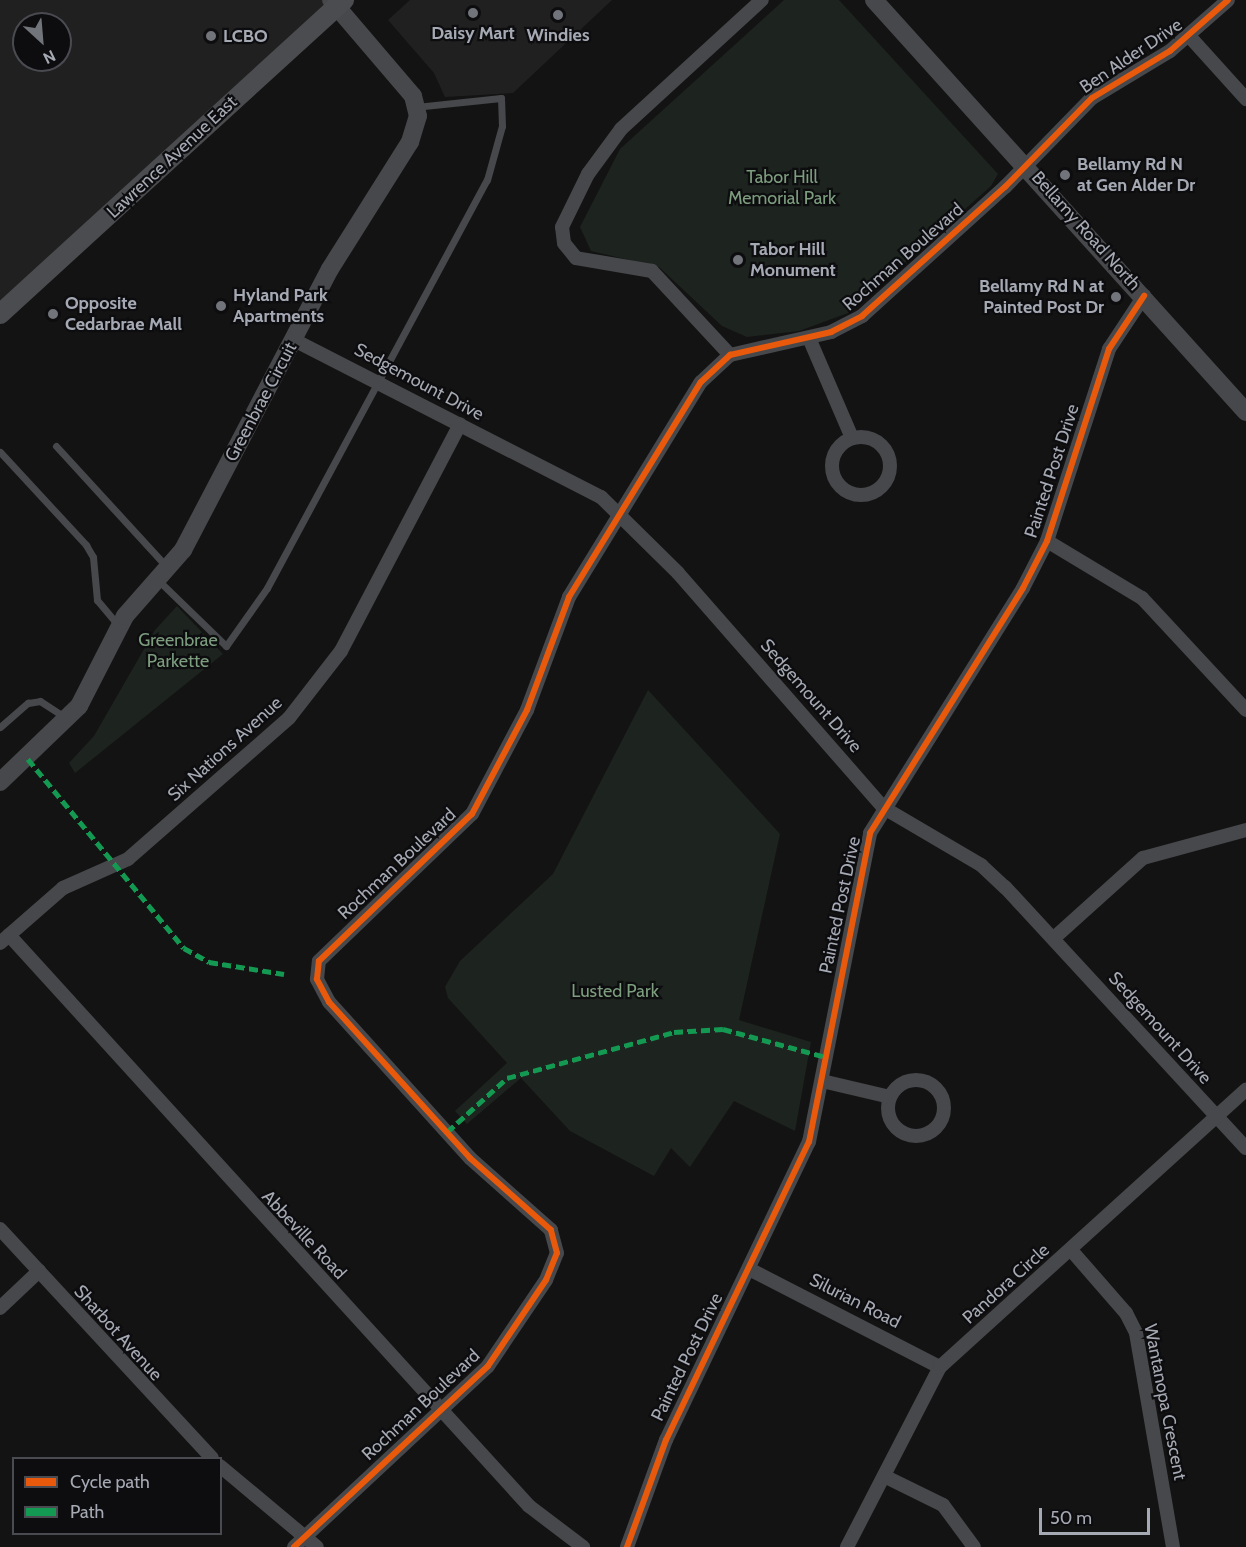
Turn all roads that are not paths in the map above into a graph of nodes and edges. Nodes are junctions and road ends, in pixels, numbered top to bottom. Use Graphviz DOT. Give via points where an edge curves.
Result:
graph roads {
  1 [pos="762,0"];
  2 [pos="874,0"];
  3 [pos="1228,0"];
  4 [pos="337,2"];
  5 [pos="1190,37"];
  6 [pos="1246,99"];
  7 [pos="416,107"];
  8 [pos="1025,163"];
  9 [pos="1144,296"];
  10 [pos="0,315"];
  11 [pos="809,338"];
  12 [pos="294,340"];
  13 [pos="730,355"];
  14 [pos="377,380"];
  15 [pos="1246,412"];
  16 [pos="460,424"];
  17 [pos="852,438"];
  18 [pos="56,446"];
  19 [pos="0,452"];
  20 [pos="617,516"];
  21 [pos="1047,541"];
  22 [pos="164,576"];
  23 [pos="120,626"];
  24 [pos="1246,710"];
  25 [pos="68,718"];
  26 [pos="0,727"];
  27 [pos="0,782"];
  28 [pos="884,808"];
  29 [pos="1246,830"];
  30 [pos="1054,938"];
  31 [pos="5,939"];
  32 [pos="822,1081"];
  33 [pos="1246,1090"];
  34 [pos="890,1097"];
  35 [pos="1216,1116"];
  36 [pos="1246,1149"];
  37 [pos="0,1229"];
  38 [pos="1071,1250"];
  39 [pos="751,1270"];
  40 [pos="39,1271"];
  41 [pos="0,1308"];
  42 [pos="940,1367"];
  43 [pos="441,1411"];
  44 [pos="211,1457"];
  45 [pos="222,1468"];
  46 [pos="884,1476"];
  47 [pos="302,1534"];
  48 [pos="294,1547"];
  49 [pos="317,1547"];
  50 [pos="583,1547"];
  51 [pos="627,1547"];
  52 [pos="847,1547"];
  53 [pos="974,1547"];
  54 [pos="1173,1547"];
  1 -- 13 [label="street" via="621,129 588,174 562,227 564,243 576,258 652,271"];
  2 -- 8 [label="street, Bellamy Road North"];
  3 -- 5 [label="street, Ben Alder Drive"];
  4 -- 7 [label="street" via="399,76"];
  4 -- 10 [label="main road, Lawrence Avenue East"];
  5 -- 6 [label="street"];
  5 -- 8 [label="street, Ben Alder Drive" via="1106,87"];
  7 -- 12 [label="street, Greenbrae Circuit" via="410,141 357,222"];
  7 -- 14 [label="lane" via="501,98 502,126 487,180"];
  8 -- 9 [label="street, Bellamy Road North"];
  8 -- 11 [label="street, Rochman Boulevard" via="862,316"];
  9 -- 15 [label="street, Bellamy Road North"];
  9 -- 21 [label="street, Painted Post Drive" via="1106,357"];
  11 -- 13 [label="street, Rochman Boulevard"];
  11 -- 17 [label="street"];
  12 -- 14 [label="street, Sedgemount Drive"];
  12 -- 22 [label="street, Greenbrae Circuit"];
  13 -- 20 [label="street, Rochman Boulevard" via="690,394 638,491"];
  14 -- 16 [label="street, Sedgemount Drive"];
  14 -- 22 [label="lane" via="267,588 226,645"];
  16 -- 20 [label="street, Sedgemount Drive" via="601,497"];
  16 -- 31 [label="street, Six Nations Avenue" via="345,643 289,718 128,859 63,888"];
  17 -- 17 [label="street" via="832,457 832,472 849,493 863,496 886,482 888,454 879,443"];
  18 -- 22 [label="lane"];
  19 -- 23 [label="lane" via="86,545 93,557 97,600"];
  20 -- 28 [label="street, Sedgemount Drive" via="686,582"];
  20 -- 43 [label="street, Rochman Boulevard" via="569,597 527,710 472,814 336,941 317,967 318,984 329,1002 470,1158 544,1224 556,1246 554,1266 497,1354"];
  21 -- 24 [label="street" via="1142,598"];
  21 -- 28 [label="street, Painted Post Drive" via="1008,615"];
  22 -- 23 [label="street, Greenbrae Circuit"];
  23 -- 25 [label="street, Greenbrae Circuit" via="90,688"];
  25 -- 26 [label="lane" via="40,701 28,703"];
  25 -- 27 [label="street, Greenbrae Circuit"];
  28 -- 30 [label="street, Sedgemount Drive" via="981,865"];
  28 -- 32 [label="street, Painted Post Drive" via="870,833 853,902"];
  29 -- 30 [label="street" via="1143,858"];
  30 -- 35 [label="street, Sedgemount Drive"];
  31 -- 43 [label="street, Abbeville Road"];
  32 -- 34 [label="street"];
  32 -- 39 [label="street, Painted Post Drive" via="809,1143"];
  33 -- 35 [label="street, Pandora Circle"];
  34 -- 34 [label="street" via="891,1123 904,1135 920,1137 935,1130 944,1116 940,1091 926,1081 910,1080"];
  35 -- 36 [label="street, Sedgemount Drive"];
  35 -- 38 [label="street, Pandora Circle"];
  37 -- 40 [label="street, Sharbot Avenue"];
  38 -- 42 [label="street, Pandora Circle"];
  38 -- 54 [label="street, Wantanopa Crescent" via="1126,1313 1136,1333"];
  39 -- 42 [label="street, Silurian Road"];
  39 -- 51 [label="street, Painted Post Drive" via="666,1440"];
  40 -- 41 [label="street"];
  40 -- 44 [label="street, Sharbot Avenue"];
  42 -- 46 [label="street, Pandora Circle"];
  43 -- 47 [label="street, Rochman Boulevard"];
  43 -- 50 [label="street, Abbeville Road" via="542,1520"];
  45 -- 47 [label="street"];
  46 -- 52 [label="street, Pandora Circle"];
  46 -- 53 [label="street" via="943,1505"];
  47 -- 48 [label="street, Rochman Boulevard"];
  47 -- 49 [label="street"];
}
